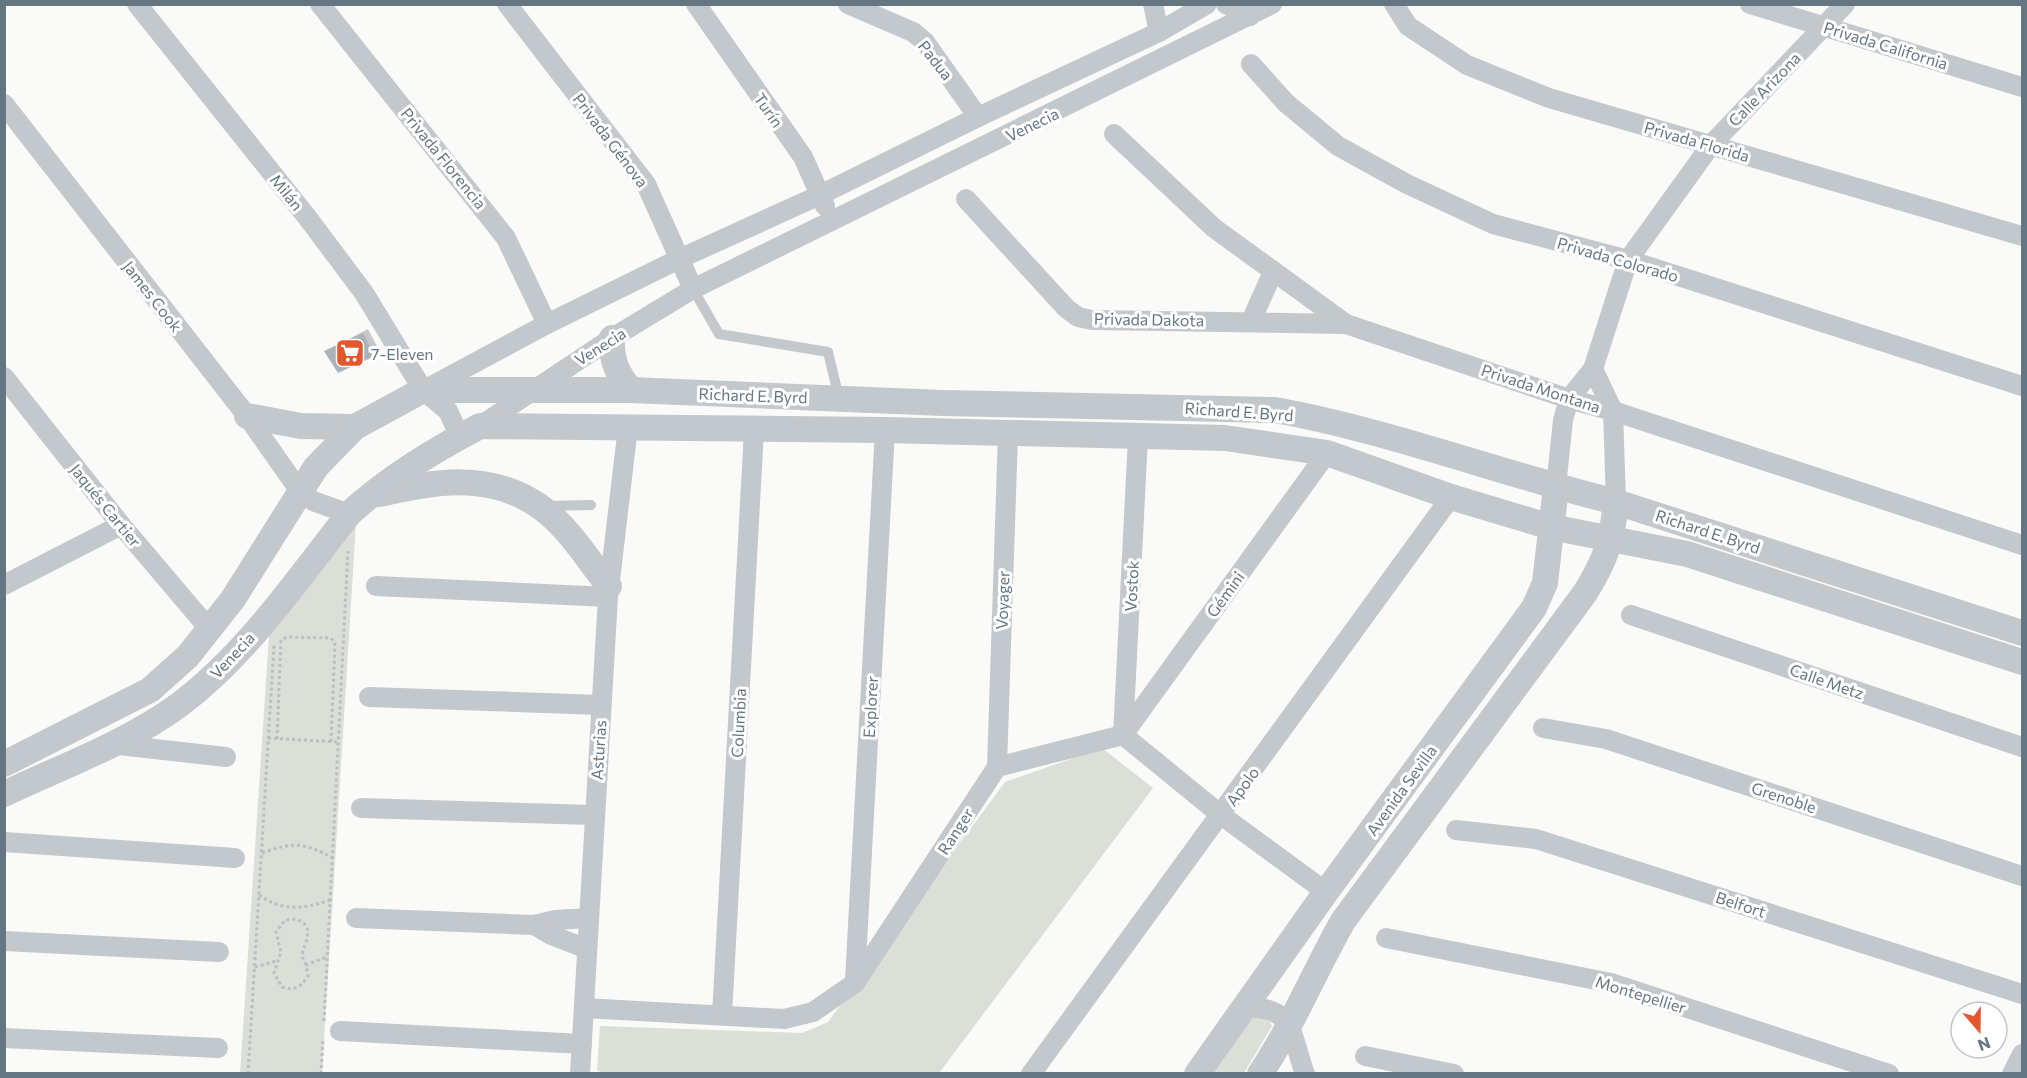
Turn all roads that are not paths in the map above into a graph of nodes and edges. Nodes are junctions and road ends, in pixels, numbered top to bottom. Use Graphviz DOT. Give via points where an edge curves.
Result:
graph roads {
  1 [pos="137,4"];
  2 [pos="320,4"];
  3 [pos="507,4"];
  4 [pos="696,4"];
  5 [pos="848,4"];
  6 [pos="1152,4"];
  7 [pos="1207,4"];
  8 [pos="1226,4"];
  9 [pos="1272,4"];
  10 [pos="1394,4"];
  11 [pos="1750,4"];
  12 [pos="1845,4"];
  13 [pos="1250,16"];
  14 [pos="1824,26"];
  15 [pos="1159,32"];
  16 [pos="1251,64"];
  17 [pos="2022,87"];
  18 [pos="4,104"];
  19 [pos="978,117"];
  20 [pos="1114,134"];
  21 [pos="1711,145"];
  22 [pos="820,195"];
  23 [pos="966,199"];
  24 [pos="832,221"];
  25 [pos="2022,236"];
  26 [pos="680,259"];
  27 [pos="1628,260"];
  28 [pos="1273,272"];
  29 [pos="693,289"];
  30 [pos="1251,321"];
  31 [pos="547,324"];
  32 [pos="1346,324"];
  33 [pos="612,338"];
  34 [pos="1593,369"];
  35 [pos="4,377"];
  36 [pos="2022,386"];
  37 [pos="423,390"];
  38 [pos="531,390"];
  39 [pos="631,390"];
  40 [pos="838,399"];
  41 [pos="1569,399"];
  42 [pos="1613,411"];
  43 [pos="247,416"];
  44 [pos="355,427"];
  45 [pos="628,427"];
  46 [pos="754,430"];
  47 [pos="885,430"];
  48 [pos="470,432"];
  49 [pos="1008,434"];
  50 [pos="1138,437"];
  51 [pos="1327,453"];
  52 [pos="1556,487"];
  53 [pos="299,490"];
  54 [pos="369,495"];
  55 [pos="1450,496"];
  56 [pos="1616,502"];
  57 [pos="591,505"];
  58 [pos="539,506"];
  59 [pos="350,514"];
  60 [pos="121,525"];
  61 [pos="1551,527"];
  62 [pos="1612,539"];
  63 [pos="2022,545"];
  64 [pos="4,585"];
  65 [pos="376,586"];
  66 [pos="608,591"];
  67 [pos="1631,615"];
  68 [pos="210,630"];
  69 [pos="2022,633"];
  70 [pos="2022,662"];
  71 [pos="369,697"];
  72 [pos="601,705"];
  73 [pos="1543,728"];
  74 [pos="1123,735"];
  75 [pos="57,737"];
  76 [pos="110,744"];
  77 [pos="2022,747"];
  78 [pos="226,757"];
  79 [pos="70,763"];
  80 [pos="4,764"];
  81 [pos="997,767"];
  82 [pos="4,794"];
  83 [pos="362,808"];
  84 [pos="593,814"];
  85 [pos="1221,816"];
  86 [pos="1456,830"];
  87 [pos="4,842"];
  88 [pos="235,858"];
  89 [pos="2022,876"];
  90 [pos="1326,892"];
  91 [pos="356,918"];
  92 [pos="589,918"];
  93 [pos="534,925"];
  94 [pos="1386,938"];
  95 [pos="4,941"];
  96 [pos="587,949"];
  97 [pos="219,952"];
  98 [pos="855,983"];
  99 [pos="2022,994"];
  100 [pos="584,1008"];
  101 [pos="1243,1008"];
  102 [pos="722,1015"];
  103 [pos="1291,1025"];
  104 [pos="329,1032"];
  105 [pos="4,1038"];
  106 [pos="582,1044"];
  107 [pos="218,1048"];
  108 [pos="2022,1054"];
  109 [pos="1365,1056"];
  110 [pos="580,1074"];
  111 [pos="1031,1074"];
  112 [pos="1197,1074"];
  113 [pos="1260,1074"];
  114 [pos="1305,1074"];
  115 [pos="1454,1074"];
  116 [pos="1889,1074"];
  117 [pos="2012,1074"];
  1 -- 37 [label="street, Milán" via="364,293"];
  2 -- 31 [label="street, Privada Florencia" via="506,238"];
  3 -- 26 [label="street, Privada Génova" via="646,184"];
  4 -- 22 [label="street, Turín" via="803,158"];
  5 -- 19 [label="street, Padua" via="913,32 925,42"];
  6 -- 15 [label="street"];
  7 -- 15 [label="street, Venecia"];
  8 -- 13 [label="street"];
  9 -- 13 [label="street, Venecia"];
  10 -- 21 [label="street, Privada Florida" via="1408,26 1467,65 1550,98"];
  11 -- 14 [label="street, Privada California"];
  12 -- 14 [label="street, Calle Arizona"];
  13 -- 24 [label="street, Venecia"];
  14 -- 17 [label="street, Privada California"];
  14 -- 21 [label="street, Calle Arizona"];
  15 -- 19 [label="street, Venecia"];
  16 -- 27 [label="street, Privada Colorado" via="1286,103 1338,146 1407,184 1493,224"];
  18 -- 43 [label="street, James Cook"];
  19 -- 22 [label="street, Venecia"];
  20 -- 28 [label="street, Privada Montana" via="1214,228"];
  21 -- 25 [label="street, Privada Florida"];
  21 -- 27 [label="street, Calle Arizona"];
  22 -- 24 [label="street, Turín"];
  22 -- 26 [label="street, Venecia"];
  23 -- 30 [label="street, Privada Dakota" via="1065,308 1078,317"];
  24 -- 29 [label="street, Venecia"];
  26 -- 29 [label="street, Privada Génova"];
  26 -- 31 [label="street, Venecia"];
  27 -- 34 [label="street, Calle Arizona"];
  27 -- 36 [label="street, Privada Colorado"];
  28 -- 30 [label="street"];
  28 -- 32 [label="street, Privada Montana"];
  29 -- 33 [label="street, Venecia"];
  29 -- 40 [label="lane" via="719,334 828,352"];
  30 -- 32 [label="street, Privada Dakota"];
  31 -- 37 [label="street, Venecia"];
  32 -- 41 [label="street, Privada Montana"];
  33 -- 38 [label="street, Venecia"];
  33 -- 39 [label="street" via="614,365"];
  34 -- 41 [label="street, Calle Arizona"];
  34 -- 42 [label="street"];
  35 -- 60 [label="street, Jaqués Cartier"];
  37 -- 38 [label="street, Richard E. Byrd"];
  37 -- 44 [label="street, Venecia"];
  37 -- 48 [label="street, Milán"];
  38 -- 39 [label="street, Richard E. Byrd"];
  38 -- 48 [label="street, Venecia"];
  39 -- 40 [label="street, Richard E. Byrd"];
  40 -- 52 [label="street, Richard E. Byrd" via="1275,410 1327,420"];
  41 -- 42 [label="street, Privada Montana"];
  41 -- 52 [label="street, Calle Arizona"];
  42 -- 56 [label="street"];
  42 -- 63 [label="street, Privada Montana"];
  43 -- 44 [label="street" via="301,426"];
  43 -- 53 [label="street, James Cook"];
  44 -- 53 [label="street, Venecia"];
  45 -- 46 [label="street, Richard E. Byrd"];
  45 -- 48 [label="street, Richard E. Byrd"];
  45 -- 66 [label="street, Asturias"];
  46 -- 47 [label="street, Richard E. Byrd"];
  46 -- 102 [label="street, Columbia"];
  47 -- 49 [label="street, Richard E. Byrd"];
  47 -- 98 [label="street, Explorer"];
  48 -- 54 [label="street, Venecia"];
  49 -- 50 [label="street, Richard E. Byrd"];
  49 -- 81 [label="street, Voyager"];
  50 -- 51 [label="street, Richard E. Byrd" via="1225,438"];
  50 -- 74 [label="street, Vostok"];
  51 -- 55 [label="street, Richard E. Byrd"];
  51 -- 74 [label="street, Gémini"];
  52 -- 56 [label="street, Richard E. Byrd"];
  52 -- 61 [label="street, Avenida Sevilla"];
  53 -- 59 [label="street" via="313,501"];
  53 -- 68 [label="street, Venecia"];
  54 -- 58 [label="street" via="437,481 470,482 502,488"];
  54 -- 59 [label="street, Venecia"];
  55 -- 61 [label="street, Richard E. Byrd"];
  55 -- 85 [label="street, Apolo"];
  56 -- 62 [label="street, Avenida Sevilla"];
  56 -- 69 [label="street, Richard E. Byrd"];
  57 -- 58 [label="lane"];
  58 -- 66 [label="street" via="558,524"];
  59 -- 76 [label="street, Venecia" via="276,607 207,681 152,723"];
  60 -- 64 [label="street"];
  60 -- 68 [label="street, Jaqués Cartier"];
  61 -- 62 [label="street, Richard E. Byrd"];
  61 -- 90 [label="street, Avenida Sevilla" via="1545,583 1534,608"];
  62 -- 70 [label="street, Richard E. Byrd" via="1687,554"];
  62 -- 103 [label="street, Avenida Sevilla" via="1585,593 1343,921"];
  65 -- 66 [label="street"];
  66 -- 72 [label="street, Asturias"];
  67 -- 77 [label="street, Calle Metz"];
  68 -- 75 [label="street, Venecia" via="150,690"];
  71 -- 72 [label="street"];
  72 -- 84 [label="street, Asturias"];
  73 -- 89 [label="street, Grenoble" via="1606,739"];
  74 -- 81 [label="street"];
  74 -- 85 [label="street"];
  75 -- 79 [label="street"];
  75 -- 80 [label="street, Venecia"];
  76 -- 78 [label="street"];
  76 -- 79 [label="street, Venecia"];
  79 -- 82 [label="street, Venecia"];
  81 -- 98 [label="street, Ranger"];
  83 -- 84 [label="street"];
  84 -- 92 [label="street, Asturias"];
  85 -- 90 [label="street"];
  85 -- 111 [label="street, Apolo"];
  86 -- 99 [label="street, Belfort" via="1536,839"];
  87 -- 88 [label="street"];
  90 -- 101 [label="street, Avenida Sevilla"];
  91 -- 93 [label="street"];
  92 -- 93 [label="street"];
  92 -- 96 [label="street, Asturias"];
  93 -- 96 [label="street"];
  94 -- 116 [label="street, Montepellier" via="1611,983"];
  95 -- 97 [label="street"];
  96 -- 100 [label="street, Asturias"];
  98 -- 102 [label="street, Ranger" via="813,1012 796,1018"];
  100 -- 102 [label="street, Ranger"];
  100 -- 106 [label="street, Asturias"];
  101 -- 103 [label="street" via="1269,1009"];
  101 -- 112 [label="street, Avenida Sevilla"];
  103 -- 113 [label="street, Avenida Sevilla"];
  103 -- 114 [label="street"];
  104 -- 106 [label="street"];
  105 -- 107 [label="street"];
  106 -- 110 [label="street, Asturias"];
  108 -- 117 [label="street"];
  109 -- 115 [label="street"];
}
